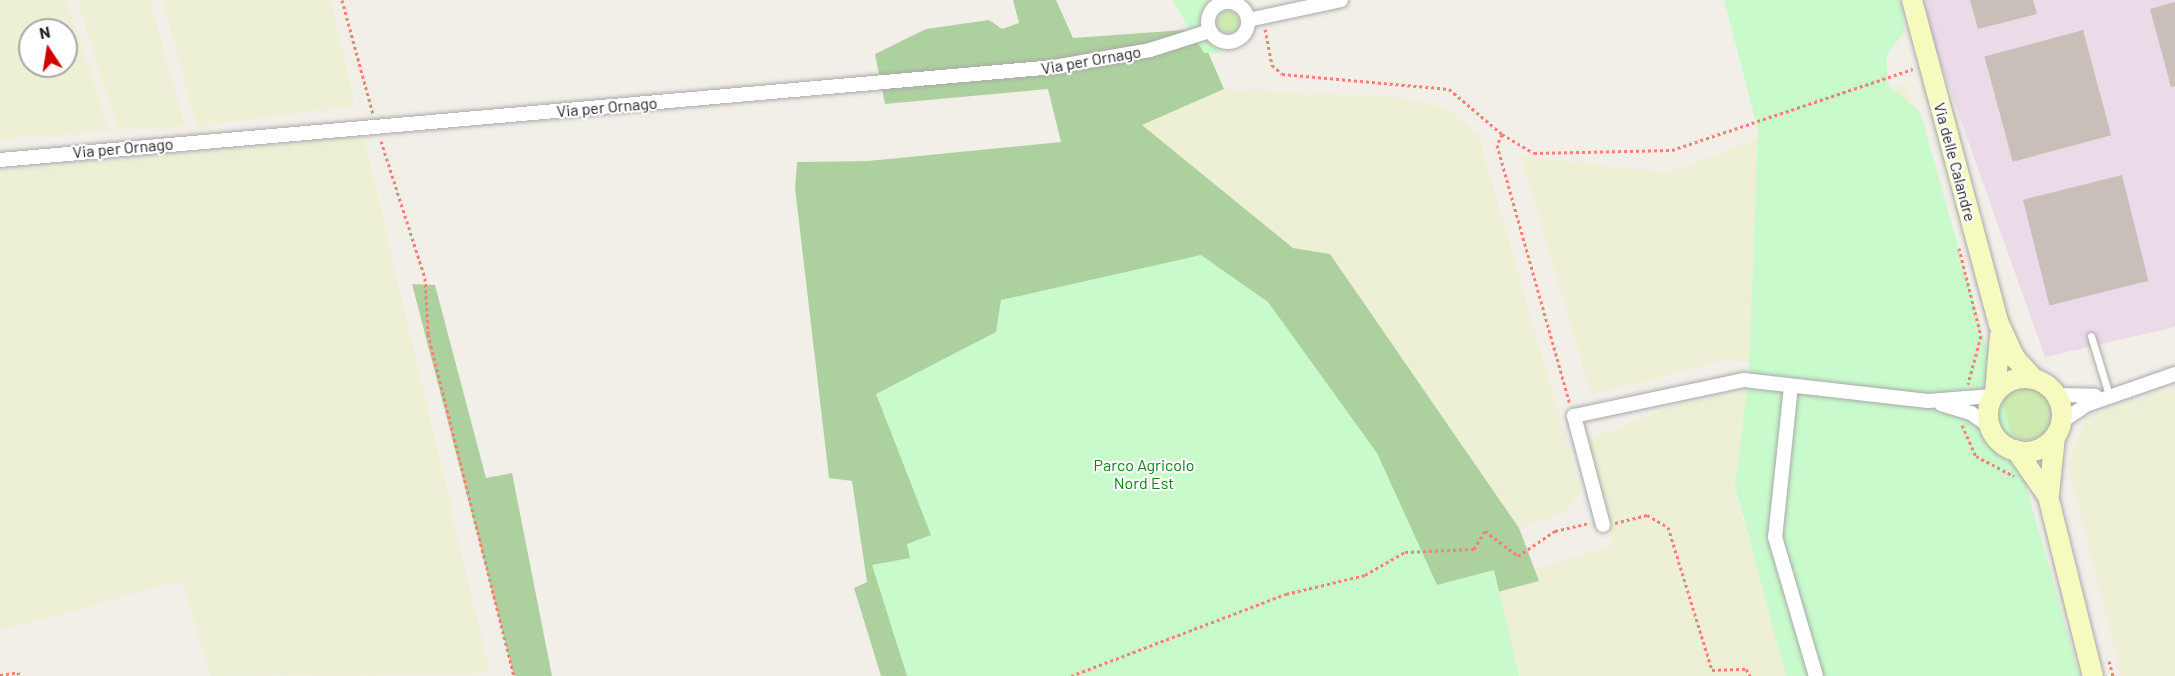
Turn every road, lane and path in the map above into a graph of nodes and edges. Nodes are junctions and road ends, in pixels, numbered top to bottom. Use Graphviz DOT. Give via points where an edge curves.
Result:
graph roads {
  1 [pos="342,0"];
  2 [pos="1341,0"];
  3 [pos="1912,0"];
  4 [pos="1220,2"];
  5 [pos="1262,18"];
  6 [pos="1248,20"];
  7 [pos="1210,31"];
  8 [pos="1929,64"];
  9 [pos="376,126"];
  10 [pos="1502,134"];
  11 [pos="0,159"];
  12 [pos="1999,324"];
  13 [pos="2091,336"];
  14 [pos="2175,374"];
  15 [pos="2034,379"];
  16 [pos="1791,386"];
  17 [pos="1994,395"];
  18 [pos="2056,395"];
  19 [pos="2109,395"];
  20 [pos="1928,401"];
  21 [pos="1574,416"];
  22 [pos="1990,427"];
  23 [pos="2058,429"];
  24 [pos="2016,450"];
  25 [pos="2050,500"];
  26 [pos="1602,523"];
  27 [pos="0,675"];
  28 [pos="19,676"];
  29 [pos="514,676"];
  30 [pos="1071,676"];
  31 [pos="1750,676"];
  32 [pos="1816,676"];
  33 [pos="2093,676"];
  1 -- 9 [label="path"];
  2 -- 5 [label="street"];
  3 -- 8 [label="main road, Via delle Calandre"];
  4 -- 6 [label="street" via="1237,4"];
  4 -- 7 [label="street" via="1209,16"];
  5 -- 6 [label="street"];
  5 -- 10 [label="path" via="1272,65 1282,75 1449,89"];
  6 -- 7 [label="street" via="1236,40 1221,40"];
  7 -- 9 [label="street, Via per Ornago" via="1150,50 1054,67"];
  8 -- 10 [label="path" via="1672,150 1534,153"];
  8 -- 12 [label="main road, Via delle Calandre"];
  9 -- 11 [label="street, Via per Ornago"];
  9 -- 29 [label="path" via="425,278 428,334"];
  10 -- 21 [label="path" via="1497,145"];
  12 -- 15 [label="main road, Via delle Calandre" via="2015,358"];
  12 -- 17 [label="main road, Via delle Calandre" via="2002,364"];
  13 -- 19 [label="lane"];
  14 -- 19 [label="street"];
  15 -- 17 [label="main road" via="2014,380"];
  15 -- 18 [label="main road, Via delle Calandre"];
  16 -- 20 [label="street"];
  16 -- 21 [label="street" via="1744,380"];
  16 -- 32 [label="street" via="1775,537"];
  17 -- 20 [label="street"];
  17 -- 22 [label="main road, Via delle Calandre"];
  18 -- 19 [label="street"];
  18 -- 23 [label="main road"];
  19 -- 23 [label="street"];
  20 -- 22 [label="street" via="1971,413"];
  21 -- 26 [label="street"];
  22 -- 24 [label="main road" via="1998,441"];
  23 -- 24 [label="main road" via="2039,449"];
  23 -- 25 [label="main road"];
  24 -- 25 [label="main road"];
  25 -- 33 [label="main road"];
  26 -- 30 [label="path" via="1555,531 1518,556 1485,531 1474,549 1405,552 1365,574 1286,594 1140,654 1105,662"];
  26 -- 31 [label="path" via="1647,515 1668,527 1712,670 1746,669"];
  27 -- 28 [label="path" via="18,672"];
}
